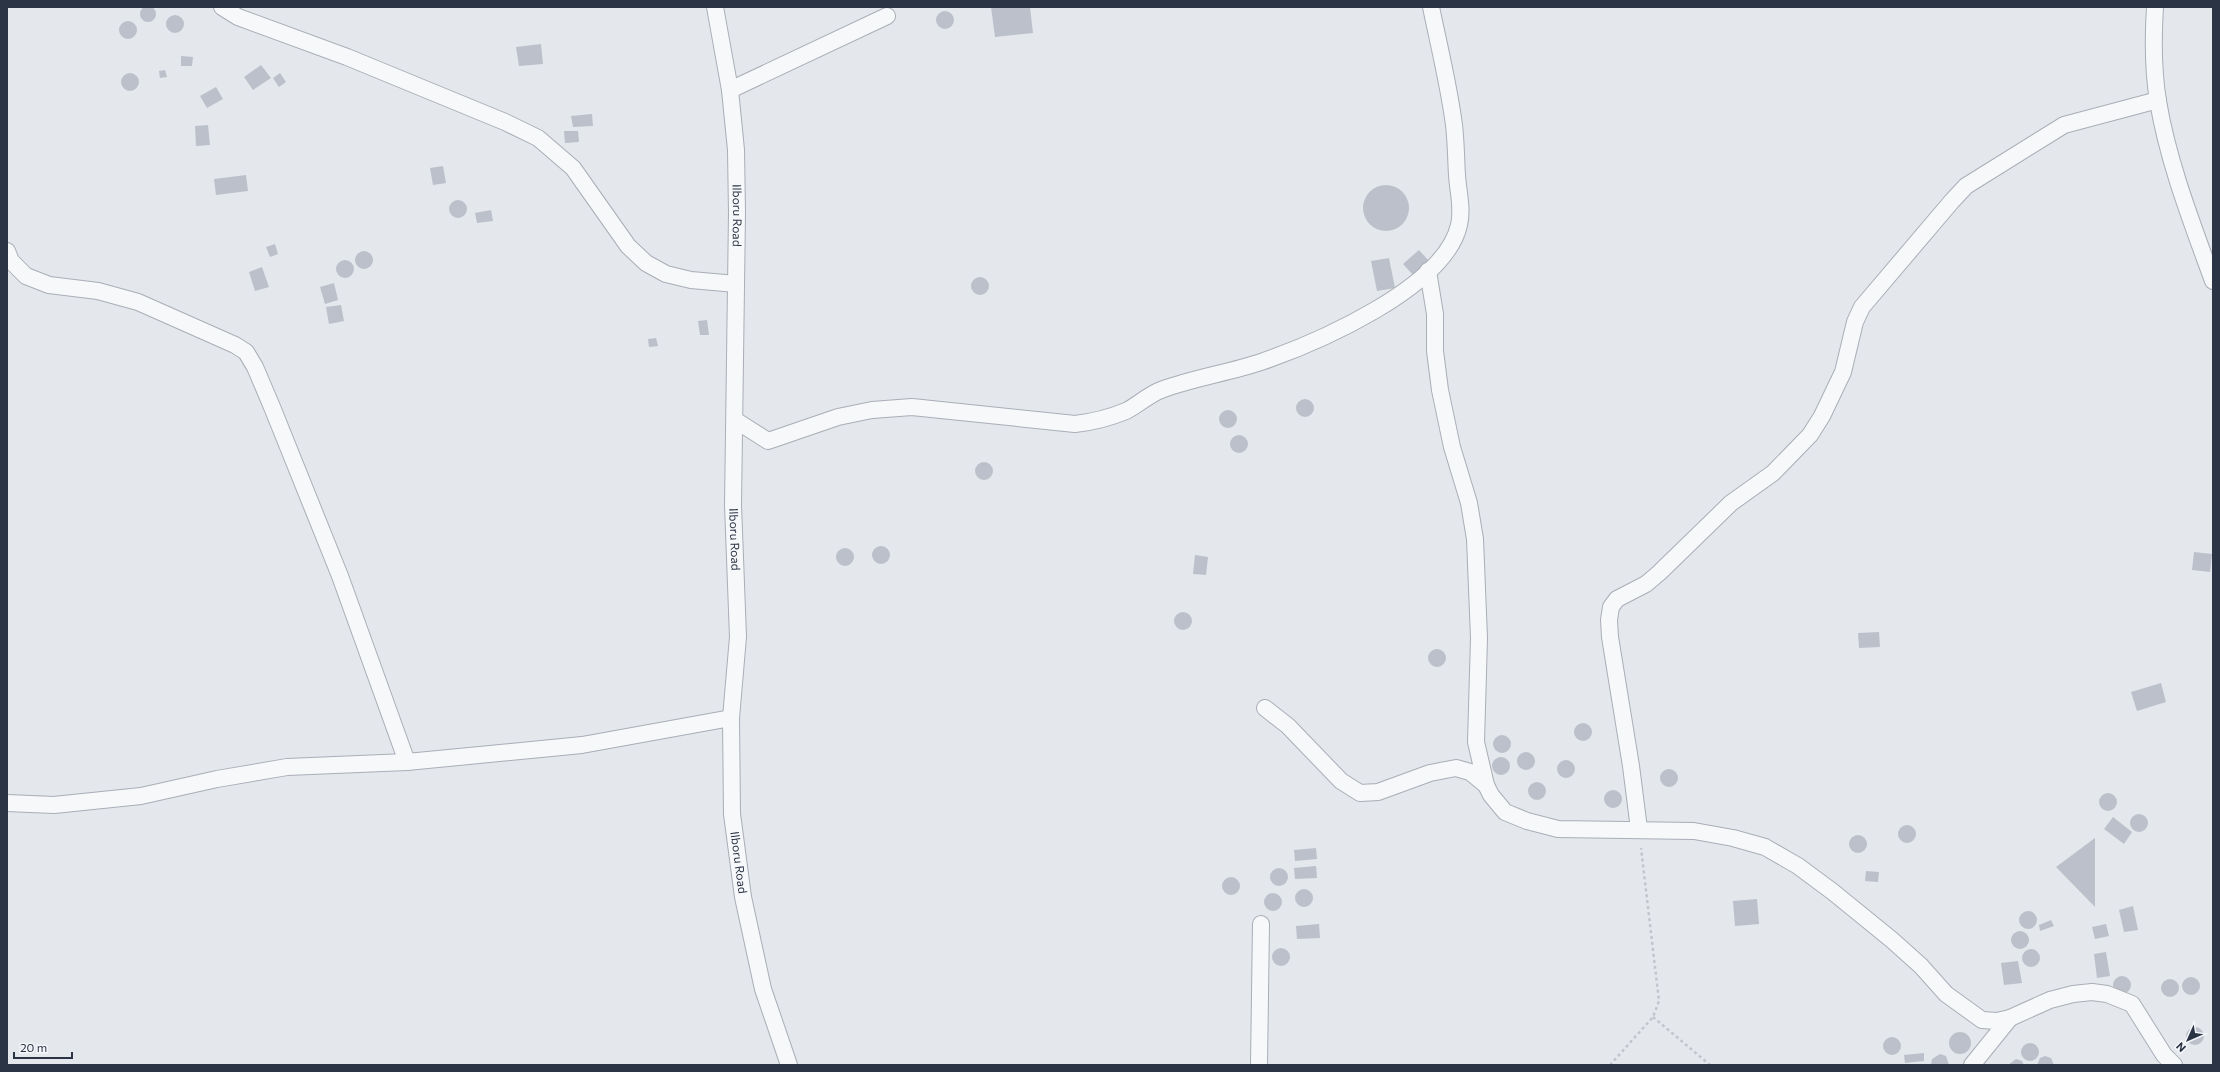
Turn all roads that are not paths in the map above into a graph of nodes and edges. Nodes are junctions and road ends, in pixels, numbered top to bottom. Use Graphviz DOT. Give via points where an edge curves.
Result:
graph roads {
  1 [pos="222,7"];
  2 [pos="715,7"];
  3 [pos="1431,7"];
  4 [pos="2155,7"];
  5 [pos="887,16"];
  6 [pos="730,90"];
  7 [pos="2158,100"];
  8 [pos="7,251"];
  9 [pos="1428,271"];
  10 [pos="2213,281"];
  11 [pos="736,284"];
  12 [pos="736,420"];
  13 [pos="1265,708"];
  14 [pos="731,718"];
  15 [pos="407,762"];
  16 [pos="1486,785"];
  17 [pos="7,803"];
  18 [pos="1639,829"];
  19 [pos="1261,924"];
  20 [pos="2010,1018"];
  21 [pos="789,1065"];
  22 [pos="1259,1065"];
  23 [pos="1972,1065"];
  24 [pos="2174,1065"];
  1 -- 11 [label="street" via="238,17 347,57 506,122 538,138 573,168 628,246 646,263 666,274 691,280"];
  2 -- 6 [label="street, Ilboru Road"];
  3 -- 9 [label="street" via="1454,126 1460,209 1459,226 1452,242"];
  4 -- 7 [label="street" via="2154,72"];
  5 -- 6 [label="street"];
  6 -- 11 [label="street, Ilboru Road" via="736,150"];
  7 -- 10 [label="street" via="2173,163"];
  7 -- 18 [label="street" via="2064,124 1966,186 1862,307 1855,322 1843,372 1810,435 1773,473 1731,503 1659,573 1646,584 1617,600 1611,607 1609,620 1614,673 1631,766"];
  8 -- 15 [label="street" via="11,261 26,276 49,285 98,291 138,302 246,352 269,400 340,576"];
  9 -- 12 [label="street" via="1387,303 1320,339 1259,362 1158,391 1127,410 1097,422 1075,424 912,408 872,410 838,417 768,441"];
  9 -- 16 [label="street" via="1435,314 1435,351 1440,390 1452,447 1469,503 1475,539 1479,638 1476,742"];
  11 -- 12 [label="street, Ilboru Road"];
  12 -- 14 [label="street, Ilboru Road" via="733,505 738,637"];
  13 -- 16 [label="street" via="1288,726 1341,781 1360,793 1378,792 1430,773 1456,768 1470,772"];
  14 -- 15 [label="street" via="582,745"];
  14 -- 21 [label="street, Ilboru Road" via="732,814 743,897 763,989"];
  15 -- 17 [label="street" via="287,767 140,796 95,802 54,805"];
  16 -- 18 [label="street" via="1490,796 1505,812 1527,821 1558,828"];
  18 -- 20 [label="street" via="1694,831 1765,847 1798,866 1834,892 1921,966 1946,994 1970,1012 1982,1020 1997,1021"];
  19 -- 22 [label="street"];
  20 -- 23 [label="street"];
  20 -- 24 [label="street" via="2050,1000 2073,994 2107,994 2132,1004"];
}
